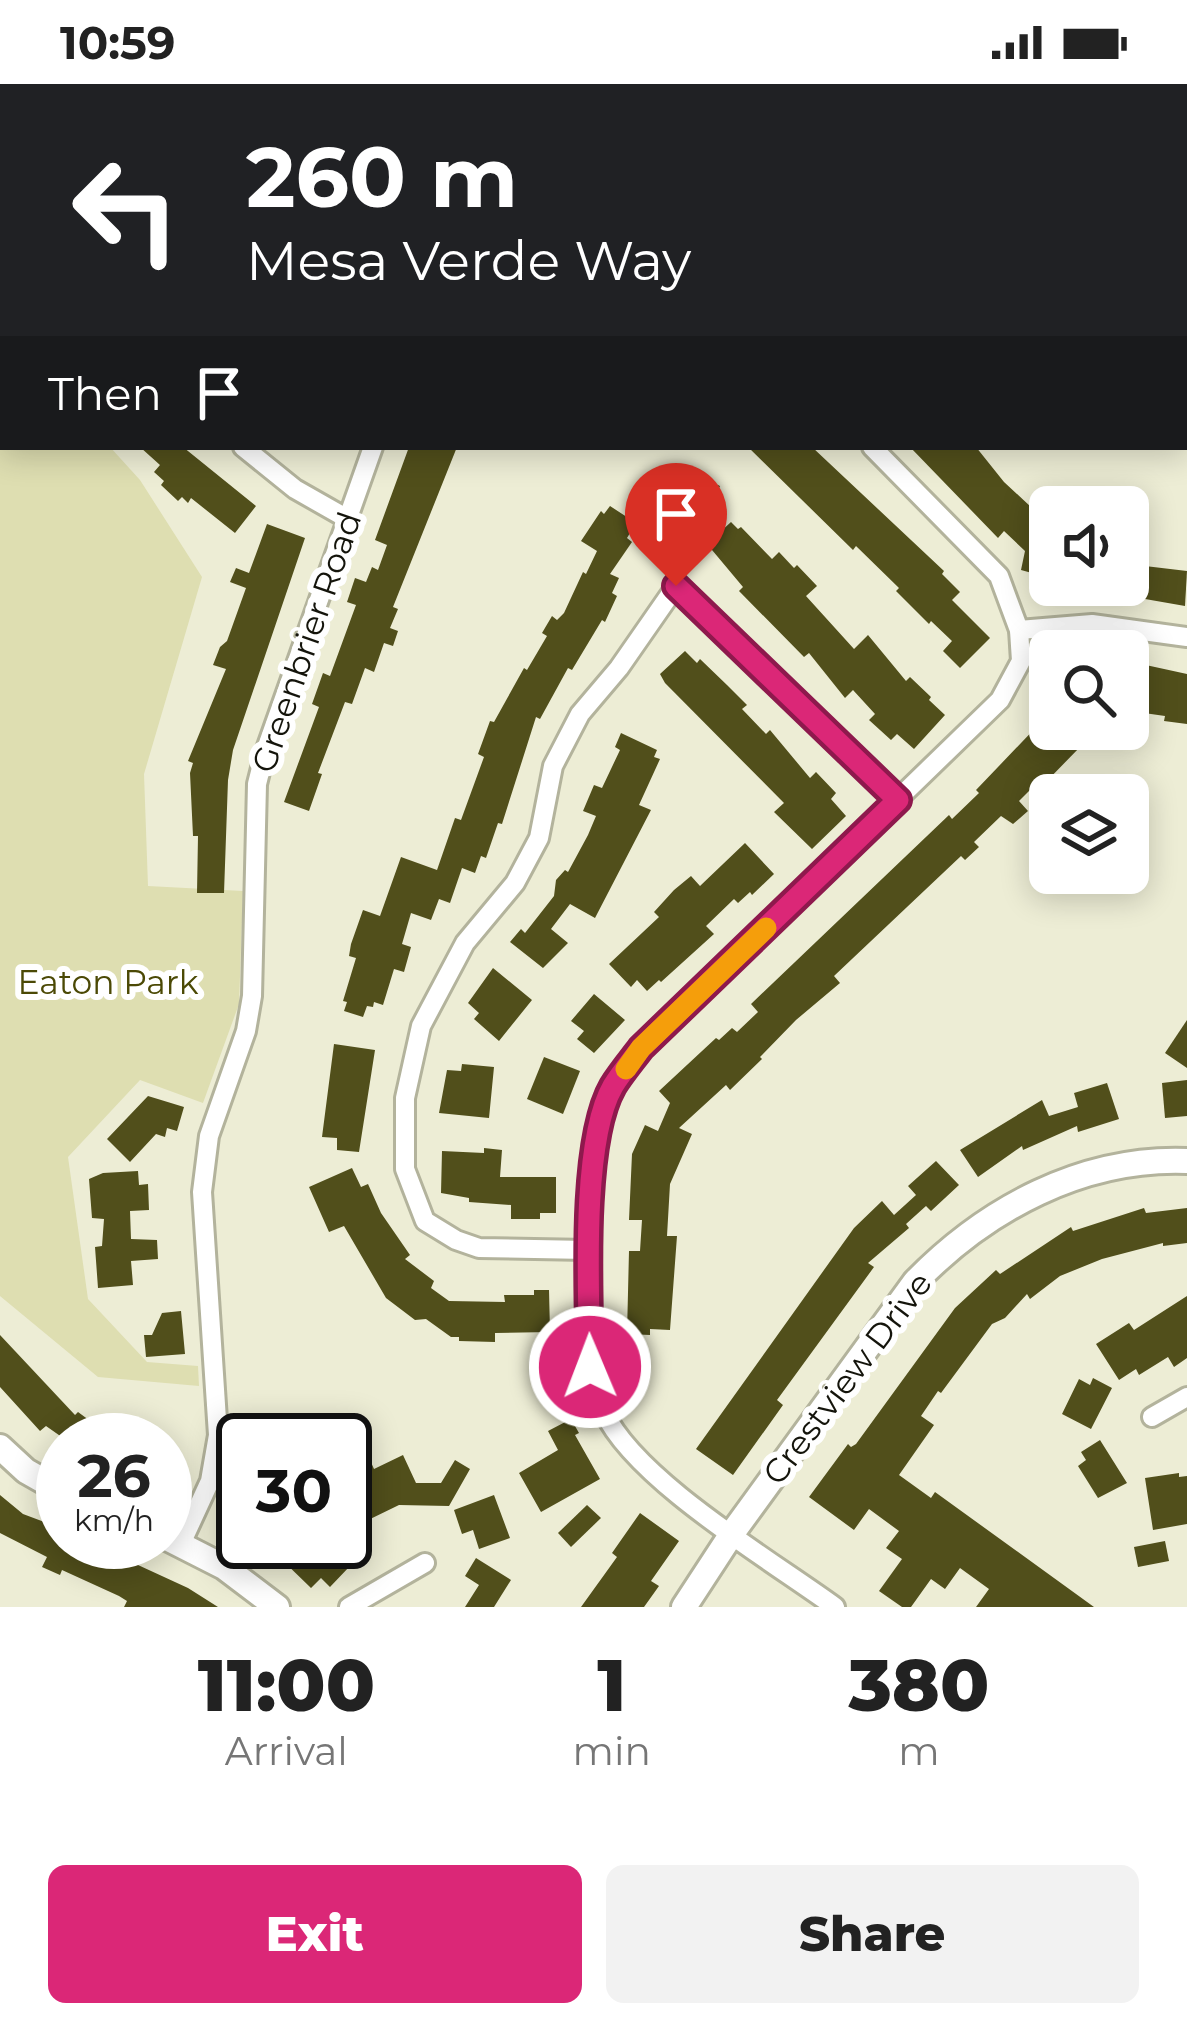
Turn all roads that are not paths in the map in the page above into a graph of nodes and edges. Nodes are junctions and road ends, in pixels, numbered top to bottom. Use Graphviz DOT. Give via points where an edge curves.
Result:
graph roads {
  1 [pos="247,450"];
  2 [pos="372,450"];
  3 [pos="875,450"];
  4 [pos="346,518"];
  5 [pos="1019,630"];
  6 [pos="1187,637"];
  7 [pos="898,800"];
  8 [pos="1187,1161"];
  9 [pos="588,1250"];
  10 [pos="1187,1397"];
  11 [pos="1152,1417"];
  12 [pos="0,1447"];
  13 [pos="36,1477"];
  14 [pos="192,1510"];
  15 [pos="733,1532"];
  16 [pos="192,1551"];
  17 [pos="425,1563"];
  18 [pos="278,1607"];
  19 [pos="350,1607"];
  20 [pos="684,1607"];
  21 [pos="835,1607"];
  1 -- 4 [label="street"];
  2 -- 4 [label="street, Greenbrier Road"];
  3 -- 5 [label="street" via="999,576"];
  4 -- 14 [label="street, Greenbrier Road" via="257,784 252,996 209,1136 202,1192 218,1435 210,1481"];
  5 -- 6 [label="street" via="1092,625"];
  5 -- 7 [label="street" via="1021,661 1000,700"];
  7 -- 9 [label="street" via="641,1048 611,1089 596,1141"];
  7 -- 9 [label="street" via="676,586 580,715 553,766 539,838 515,883 465,944 421,1026 405,1098 405,1169 425,1221 456,1240 479,1248"];
  8 -- 15 [label="main road, Crestview Drive" via="1076,1176 966,1234 915,1282"];
  9 -- 15 [label="street" via="590,1367 604,1412 632,1454"];
  10 -- 11 [label="street"];
  12 -- 13 [label="main road"];
  15 -- 20 [label="main road, Crestview Drive"];
  15 -- 21 [label="street"];
  16 -- 18 [label="main road"];
  17 -- 19 [label="street"];
}
